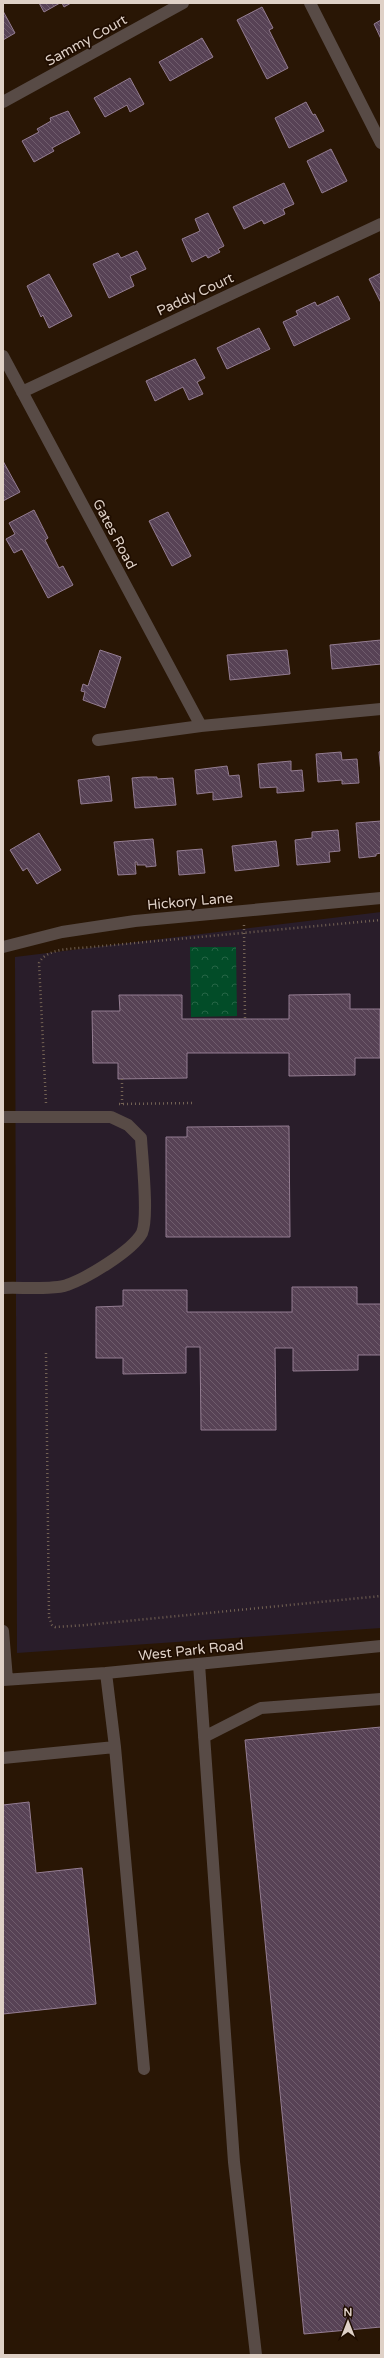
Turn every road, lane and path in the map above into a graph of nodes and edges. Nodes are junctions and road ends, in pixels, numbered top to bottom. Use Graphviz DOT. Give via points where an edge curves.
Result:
graph roads {
  1 [pos="183,3"];
  2 [pos="310,3"];
  3 [pos="3,102"];
  4 [pos="381,143"];
  5 [pos="381,224"];
  6 [pos="3,356"];
  7 [pos="22,392"];
  8 [pos="381,709"];
  9 [pos="201,726"];
  10 [pos="98,740"];
  11 [pos="381,898"];
  12 [pos="244,919"];
  13 [pos="381,920"];
  14 [pos="244,933"];
  15 [pos="3,947"];
  16 [pos="245,1019"];
  17 [pos="122,1079"];
  18 [pos="46,1103"];
  19 [pos="122,1104"];
  20 [pos="3,1117"];
  21 [pos="3,1288"];
  22 [pos="46,1353"];
  23 [pos="381,1596"];
  24 [pos="3,1631"];
  25 [pos="381,1646"];
  26 [pos="199,1664"];
  27 [pos="106,1673"];
  28 [pos="5,1680"];
  29 [pos="381,1699"];
  30 [pos="204,1737"];
  31 [pos="115,1747"];
  32 [pos="3,1758"];
  33 [pos="144,2069"];
  34 [pos="256,2355"];
  1 -- 3 [label="street, Sammy Court"];
  2 -- 4 [label="street"];
  5 -- 7 [label="street, Paddy Court"];
  6 -- 7 [label="street, Gates Road"];
  7 -- 9 [label="street, Gates Road"];
  8 -- 9 [label="street"];
  9 -- 10 [label="street"];
  11 -- 15 [label="street, Hickory Lane" via="135,921 62,932"];
  12 -- 14 [label="path"];
  13 -- 14 [label="path"];
  14 -- 16 [label="path"];
  14 -- 18 [label="path" via="55,952 42,959 39,964"];
  17 -- 19 [label="path"];
  20 -- 21 [label="street" via="111,1116 128,1125 140,1138 145,1217 142,1232 133,1244 66,1286"];
  22 -- 23 [label="path" via="52,1626"];
  24 -- 28 [label="street"];
  25 -- 26 [label="street, West Park Road"];
  26 -- 27 [label="street, West Park Road"];
  26 -- 30 [label="street"];
  27 -- 28 [label="street, West Park Road"];
  27 -- 31 [label="street"];
  29 -- 30 [label="street" via="261,1708"];
  30 -- 34 [label="street" via="234,2162"];
  31 -- 32 [label="street"];
  31 -- 33 [label="street"];
}
